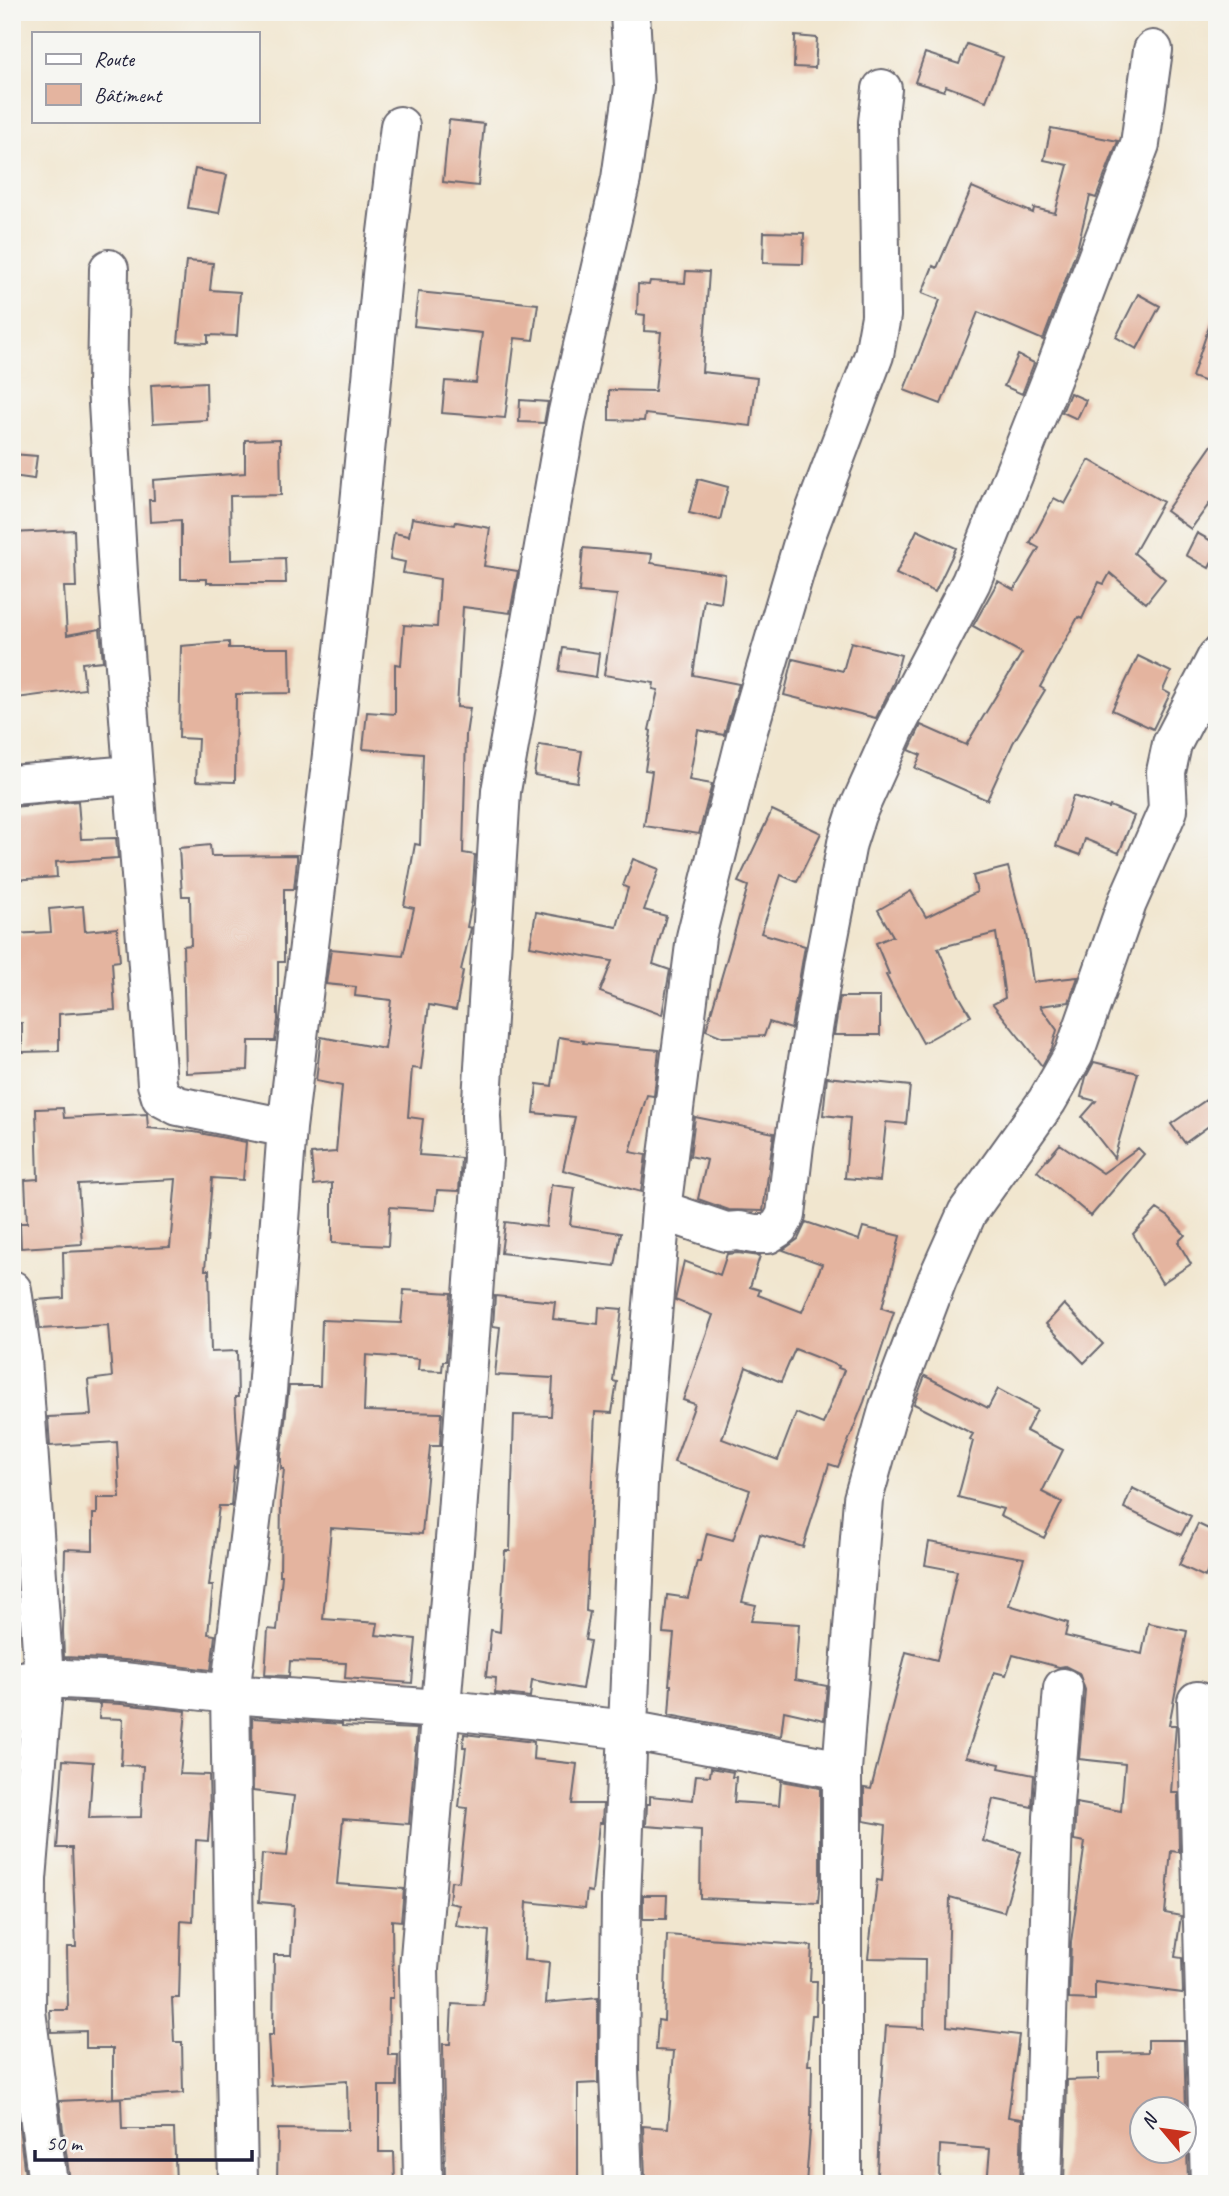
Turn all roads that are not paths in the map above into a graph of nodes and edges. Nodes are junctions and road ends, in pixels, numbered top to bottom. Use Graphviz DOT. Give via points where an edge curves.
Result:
graph roads {
  1 [pos="630,12"];
  2 [pos="1153,50"];
  3 [pos="882,89"];
  4 [pos="400,126"];
  5 [pos="109,269"];
  6 [pos="1217,657"];
  7 [pos="132,775"];
  8 [pos="12,785"];
  9 [pos="288,1128"];
  10 [pos="661,1210"];
  11 [pos="12,1290"];
  12 [pos="28,1680"];
  13 [pos="1063,1688"];
  14 [pos="230,1694"];
  15 [pos="1197,1701"];
  16 [pos="440,1709"];
  17 [pos="628,1730"];
  18 [pos="842,1770"];
  19 [pos="48,2184"];
  20 [pos="238,2184"];
  21 [pos="423,2184"];
  22 [pos="623,2184"];
  23 [pos="842,2184"];
  24 [pos="1042,2184"];
  25 [pos="1210,2184"];
  1 -- 16 [label="street" via="634,87 621,179 567,416 501,791 481,1116 482,1172"];
  2 -- 10 [label="street" via="1140,144 1055,370 971,582 896,726 847,842 798,1119 786,1215 768,1234 726,1233"];
  3 -- 10 [label="street" via="878,122 881,316 874,355 803,543 746,737 696,937"];
  4 -- 9 [label="street"];
  5 -- 7 [label="street" via="107,386"];
  6 -- 18 [label="street" via="1172,744 1166,772 1168,810 1128,903 1074,1054 1047,1101 967,1213 889,1407 863,1499"];
  7 -- 8 [label="street"];
  7 -- 9 [label="street" via="161,1097 178,1106"];
  9 -- 14 [label="street" via="268,1391"];
  10 -- 17 [label="street" via="638,1482"];
  11 -- 12 [label="street" via="22,1359"];
  12 -- 14 [label="street" via="123,1682"];
  12 -- 19 [label="street" via="26,2011"];
  13 -- 24 [label="street" via="1054,1817"];
  14 -- 16 [label="street"];
  14 -- 20 [label="street"];
  15 -- 25 [label="street"];
  16 -- 17 [label="street"];
  16 -- 21 [label="street" via="419,1969"];
  17 -- 18 [label="street"];
  17 -- 22 [label="street" via="620,1926"];
  18 -- 23 [label="street"];
}
